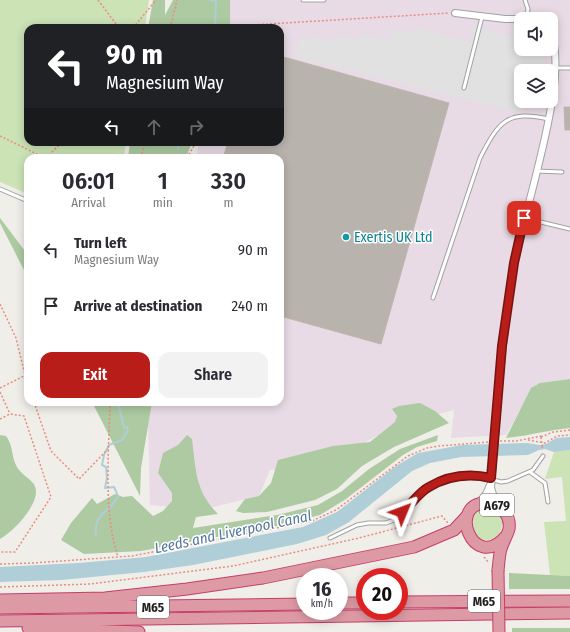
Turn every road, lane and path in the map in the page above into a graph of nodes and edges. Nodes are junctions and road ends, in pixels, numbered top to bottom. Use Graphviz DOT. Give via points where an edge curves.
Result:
graph roads {
  1 [pos="98,0"];
  2 [pos="156,0"];
  3 [pos="177,0"];
  4 [pos="303,0"];
  5 [pos="324,0"];
  6 [pos="525,0"];
  7 [pos="528,12"];
  8 [pos="455,13"];
  9 [pos="482,17"];
  10 [pos="514,19"];
  11 [pos="116,24"];
  12 [pos="136,24"];
  13 [pos="171,24"];
  14 [pos="270,24"];
  15 [pos="558,68"];
  16 [pos="570,68"];
  17 [pos="464,88"];
  18 [pos="551,108"];
  19 [pos="549,119"];
  20 [pos="0,136"];
  21 [pos="58,146"];
  22 [pos="38,154"];
  23 [pos="50,154"];
  24 [pos="536,171"];
  25 [pos="562,172"];
  26 [pos="0,189"];
  27 [pos="24,199"];
  28 [pos="524,218"];
  29 [pos="570,229"];
  30 [pos="433,298"];
  31 [pos="0,304"];
  32 [pos="24,376"];
  33 [pos="0,388"];
  34 [pos="0,392"];
  35 [pos="35,406"];
  36 [pos="110,406"];
  37 [pos="10,414"];
  38 [pos="0,419"];
  39 [pos="570,430"];
  40 [pos="553,432"];
  41 [pos="570,435"];
  42 [pos="542,436"];
  43 [pos="556,436"];
  44 [pos="527,440"];
  45 [pos="542,446"];
  46 [pos="108,449"];
  47 [pos="543,456"];
  48 [pos="530,472"];
  49 [pos="491,480"];
  50 [pos="548,502"];
  51 [pos="497,505"];
  52 [pos="475,506"];
  53 [pos="467,516"];
  54 [pos="448,531"];
  55 [pos="506,536"];
  56 [pos="330,538"];
  57 [pos="482,546"];
  58 [pos="0,552"];
  59 [pos="118,557"];
  60 [pos="0,564"];
  61 [pos="498,570"];
  62 [pos="0,587"];
  63 [pos="0,600"];
  64 [pos="570,600"];
  65 [pos="408,602"];
  66 [pos="296,604"];
  67 [pos="0,608"];
  68 [pos="570,613"];
  69 [pos="0,621"];
  70 [pos="0,627"];
  71 [pos="139,632"];
  72 [pos="499,632"];
  1 -- 11 [label="path"];
  2 -- 12 [label="path"];
  3 -- 13 [label="path"];
  4 -- 5 [label="lane"];
  6 -- 7 [label="lane"];
  8 -- 9 [label="street"];
  8 -- 14 [label="path"];
  9 -- 10 [label="street"];
  9 -- 17 [label="lane"];
  15 -- 16 [label="lane"];
  18 -- 19 [label="street"];
  19 -- 24 [label="street"];
  19 -- 30 [label="lane" via="520,115 510,118 488,142 480,158"];
  20 -- 22 [label="path"];
  21 -- 23 [label="path"];
  24 -- 25 [label="lane"];
  24 -- 28 [label="street"];
  26 -- 27 [label="lane"];
  28 -- 29 [label="lane"];
  28 -- 49 [label="street, bridge" via="500,360"];
  31 -- 32 [label="path" via="16,338"];
  32 -- 33 [label="path"];
  34 -- 37 [label="path"];
  35 -- 46 [label="path" via="51,450 79,479"];
  36 -- 59 [label="path" via="110,498 113,542"];
  37 -- 38 [label="path"];
  37 -- 58 [label="path" via="24,416 51,497 15,552"];
  39 -- 40 [label="path"];
  40 -- 42 [label="path"];
  40 -- 43 [label="path"];
  41 -- 43 [label="path"];
  42 -- 44 [label="path"];
  42 -- 45 [label="path, bridge"];
  43 -- 44 [label="path" via="545,443"];
  44 -- 59 [label="path" via="467,442 427,448 401,460 336,510 312,521"];
  47 -- 48 [label="lane" via="540,463"];
  48 -- 49 [label="lane" via="501,482"];
  48 -- 50 [label="lane" via="545,483"];
  49 -- 51 [label="street" via="492,494"];
  49 -- 52 [label="street" via="486,494"];
  49 -- 56 [label="lane" via="476,475 446,479 428,487 394,520 386,524 357,525"];
  51 -- 52 [label="highway, A679" via="487,503"];
  51 -- 55 [label="highway, A679" via="504,510 509,520"];
  52 -- 53 [label="highway, A679"];
  53 -- 54 [label="highway" via="454,530"];
  53 -- 57 [label="highway, A679" via="470,537"];
  54 -- 62 [label="path" via="442,516 359,538 233,566 90,584"];
  54 -- 63 [label="highway" via="414,547 344,562 187,589 104,598"];
  55 -- 57 [label="highway, A679" via="496,545"];
  55 -- 61 [label="highway, A679"];
  57 -- 61 [label="highway, A679" via="493,558"];
  59 -- 60 [label="path"];
  61 -- 72 [label="highway, A679, bridge"];
  64 -- 65 [label="highway, M65"];
  66 -- 67 [label="highway, M65"];
  68 -- 69 [label="highway, M65"];
  70 -- 71 [label="highway"];
}
